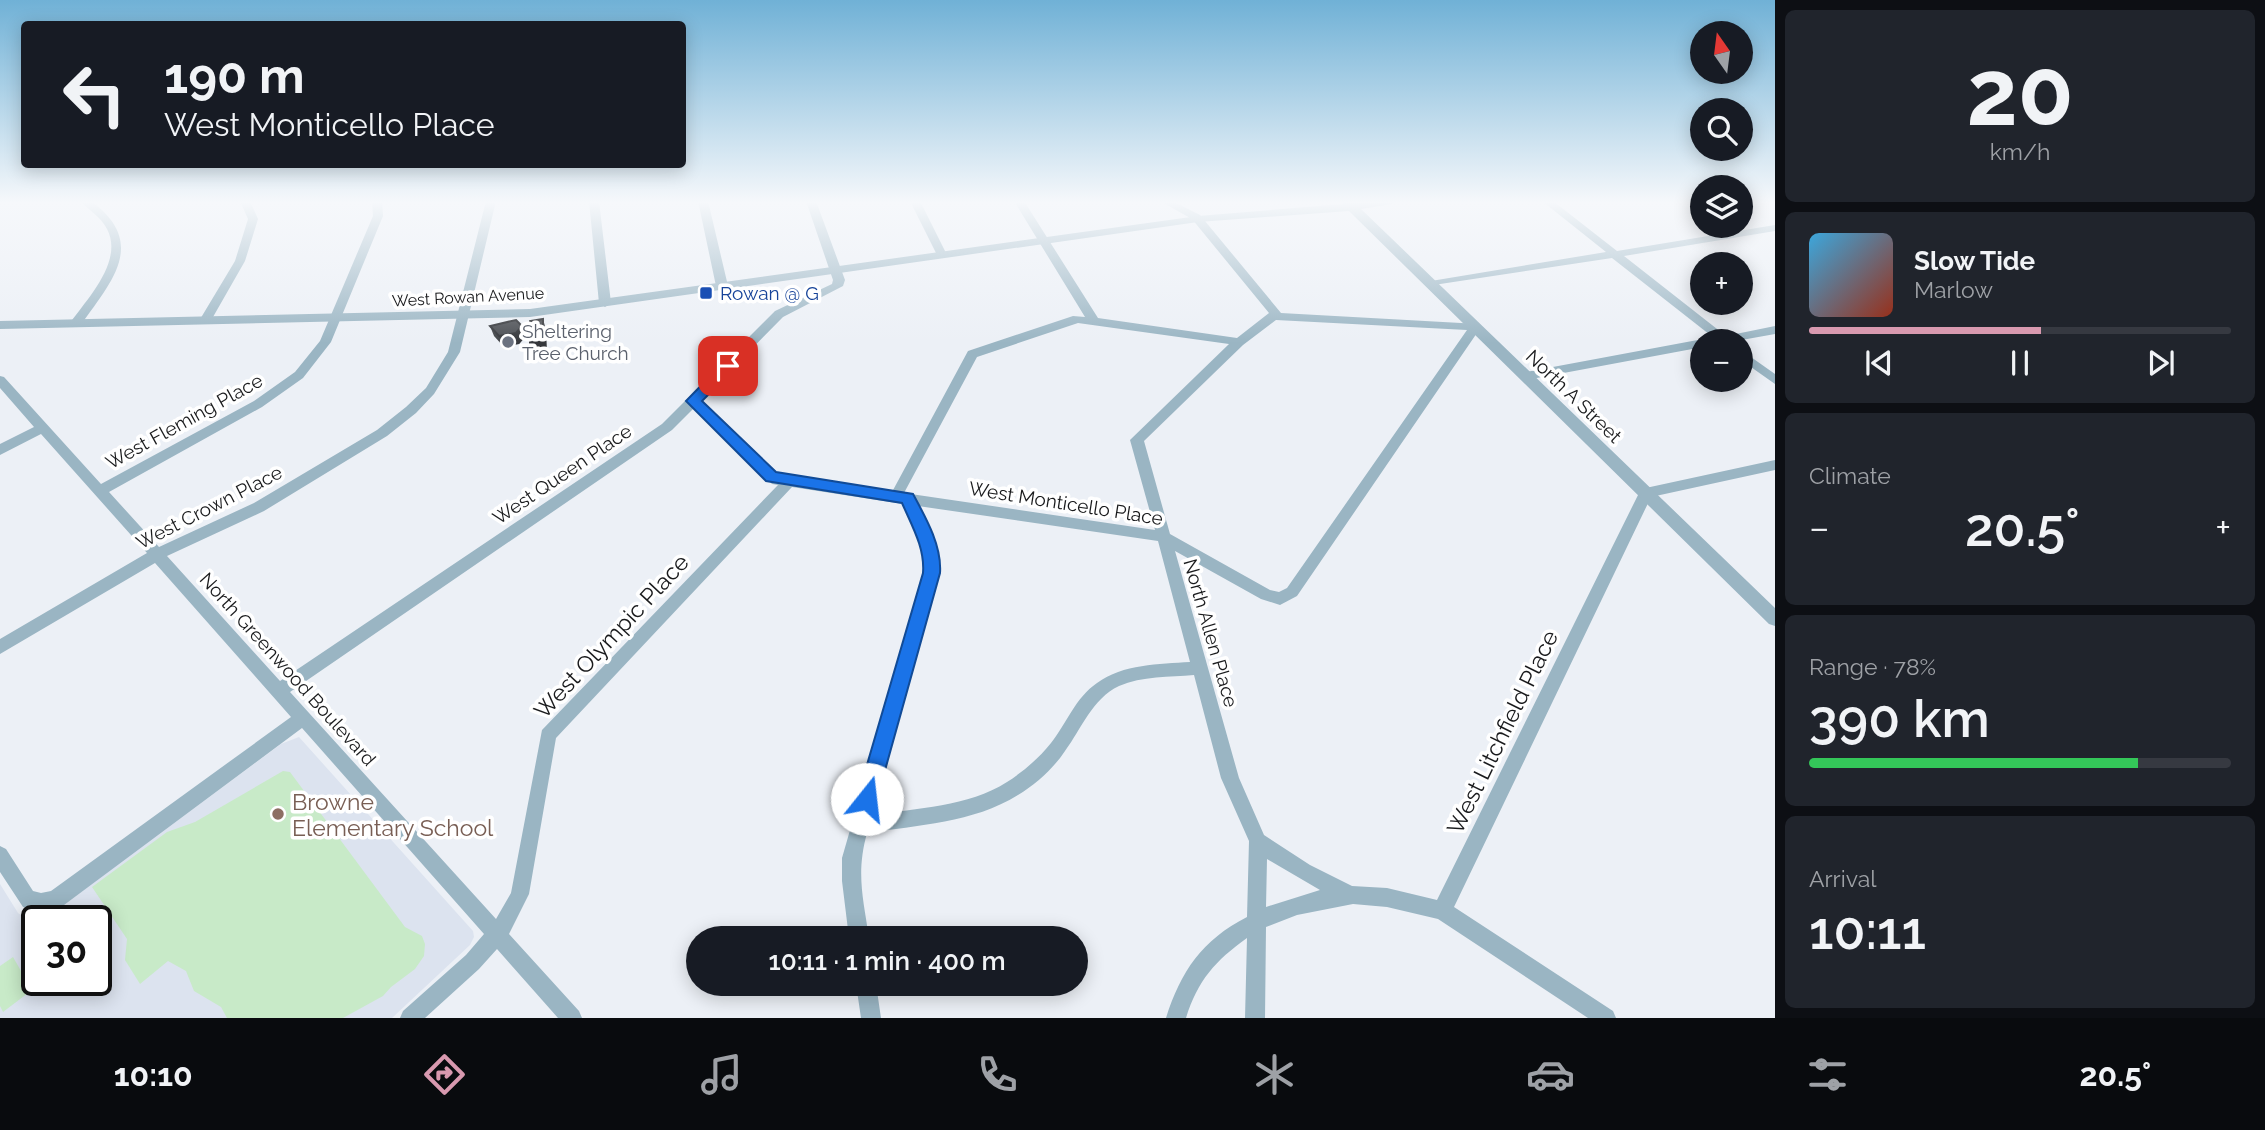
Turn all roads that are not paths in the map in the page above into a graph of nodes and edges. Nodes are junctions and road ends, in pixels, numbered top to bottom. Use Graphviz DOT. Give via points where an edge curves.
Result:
graph roads {
  1 [pos="117,249"];
  2 [pos="244,249"];
  3 [pos="364,249"];
  4 [pos="481,249"];
  5 [pos="599,249"];
  6 [pos="714,249"];
  7 [pos="828,249"];
  8 [pos="939,249"];
  9 [pos="986,249"];
  10 [pos="1049,249"];
  11 [pos="1222,249"];
  12 [pos="1394,249"];
  13 [pos="1607,249"];
  14 [pos="1648,249"];
  15 [pos="1614,254"];
  16 [pos="942,255"];
  17 [pos="835,270"];
  18 [pos="1431,284"];
  19 [pos="722,286"];
  20 [pos="605,303"];
  21 [pos="1275,315"];
  22 [pos="464,317"];
  23 [pos="335,319"];
  24 [pos="205,321"];
  25 [pos="1094,321"];
  26 [pos="76,323"];
  27 [pos="0,325"];
  28 [pos="1475,327"];
  29 [pos="1706,329"];
  30 [pos="1775,330"];
  31 [pos="1753,334"];
  32 [pos="1239,342"];
  33 [pos="1690,345"];
  34 [pos="1753,363"];
  35 [pos="1526,376"];
  36 [pos="0,380"];
  37 [pos="1775,380"];
  38 [pos="694,401"];
  39 [pos="43,428"];
  40 [pos="0,450"];
  41 [pos="1775,465"];
  42 [pos="789,482"];
  43 [pos="101,490"];
  44 [pos="1646,493"];
  45 [pos="902,497"];
  46 [pos="1161,536"];
  47 [pos="158,554"];
  48 [pos="1775,619"];
  49 [pos="0,648"];
  50 [pos="1200,668"];
  51 [pos="280,690"];
  52 [pos="303,718"];
  53 [pos="860,824"];
  54 [pos="1258,841"];
  55 [pos="0,855"];
  56 [pos="1353,895"];
  57 [pos="1442,911"];
  58 [pos="1256,922"];
  59 [pos="857,926"];
  60 [pos="499,935"];
  61 [pos="868,996"];
  62 [pos="410,1018"];
  63 [pos="572,1018"];
  64 [pos="872,1018"];
  65 [pos="1175,1018"];
  66 [pos="1255,1018"];
  67 [pos="1606,1018"];
  1 -- 26 [label="street" via="108,275"];
  2 -- 24 [label="street"];
  3 -- 23 [label="street, West Fleming Place"];
  4 -- 22 [label="street, West Crown Place"];
  5 -- 20 [label="street"];
  6 -- 19 [label="street"];
  7 -- 17 [label="street"];
  8 -- 16 [label="street"];
  9 -- 16 [label="street, West Rowan Avenue"];
  10 -- 25 [label="street"];
  11 -- 21 [label="street"];
  12 -- 18 [label="street, North A Street"];
  13 -- 15 [label="street"];
  14 -- 15 [label="street"];
  15 -- 18 [label="street"];
  15 -- 29 [label="street"];
  16 -- 17 [label="street, West Rowan Avenue"];
  17 -- 19 [label="street, West Rowan Avenue"];
  17 -- 38 [label="street, West Queen Place" via="836,286 779,314"];
  18 -- 28 [label="street, North A Street"];
  19 -- 20 [label="street, West Rowan Avenue"];
  20 -- 22 [label="street, West Rowan Avenue"];
  21 -- 28 [label="street"];
  21 -- 32 [label="street, North Allen Place"];
  22 -- 23 [label="street, West Rowan Avenue"];
  22 -- 47 [label="street, West Crown Place" via="445,371 391,426 259,507"];
  23 -- 24 [label="street, West Rowan Avenue"];
  23 -- 43 [label="street, West Fleming Place" via="315,358 279,391"];
  24 -- 26 [label="street, West Rowan Avenue"];
  25 -- 32 [label="street"];
  25 -- 45 [label="street" via="1073,320 970,356"];
  26 -- 27 [label="street, West Rowan Avenue"];
  28 -- 35 [label="street, North A Street"];
  28 -- 46 [label="street, West Monticello Place" via="1286,597 1266,595"];
  30 -- 31 [label="street"];
  32 -- 46 [label="street, North Allen Place" via="1137,440"];
  33 -- 35 [label="street"];
  34 -- 37 [label="street"];
  35 -- 44 [label="street, North A Street"];
  36 -- 39 [label="street, North Greenwood Boulevard"];
  38 -- 42 [label="street" via="771,477"];
  38 -- 51 [label="street, West Queen Place" via="667,427"];
  39 -- 40 [label="street"];
  39 -- 43 [label="street, North Greenwood Boulevard"];
  41 -- 44 [label="street"];
  42 -- 45 [label="street, West Monticello Place"];
  42 -- 60 [label="street, West Olympic Place" via="548,735 520,894"];
  43 -- 47 [label="street, North Greenwood Boulevard"];
  44 -- 48 [label="street, North A Street"];
  44 -- 57 [label="street, West Litchfield Place"];
  45 -- 46 [label="street, West Monticello Place"];
  45 -- 53 [label="street" via="929,545 931,573"];
  46 -- 50 [label="street, North Allen Place"];
  47 -- 49 [label="street, West Crown Place"];
  47 -- 51 [label="street, North Greenwood Boulevard"];
  50 -- 53 [label="street" via="1140,674 1102,688 1087,702 1052,756 1000,794 946,812"];
  50 -- 54 [label="street, North Allen Place" via="1230,778"];
  51 -- 52 [label="street, North Greenwood Boulevard"];
  52 -- 55 [label="street" via="57,898 38,904 26,898"];
  52 -- 60 [label="street, North Greenwood Boulevard"];
  53 -- 59 [label="street" via="850,881"];
  54 -- 56 [label="street" via="1303,873"];
  54 -- 58 [label="street, North Allen Place"];
  56 -- 57 [label="street"];
  56 -- 58 [label="street" via="1312,902"];
  57 -- 67 [label="street"];
  58 -- 65 [label="street" via="1199,964 1179,999"];
  58 -- 66 [label="street, North Allen Place"];
  60 -- 62 [label="street, West Olympic Place"];
  60 -- 63 [label="street, North Greenwood Boulevard"];
  61 -- 64 [label="street"];
}
